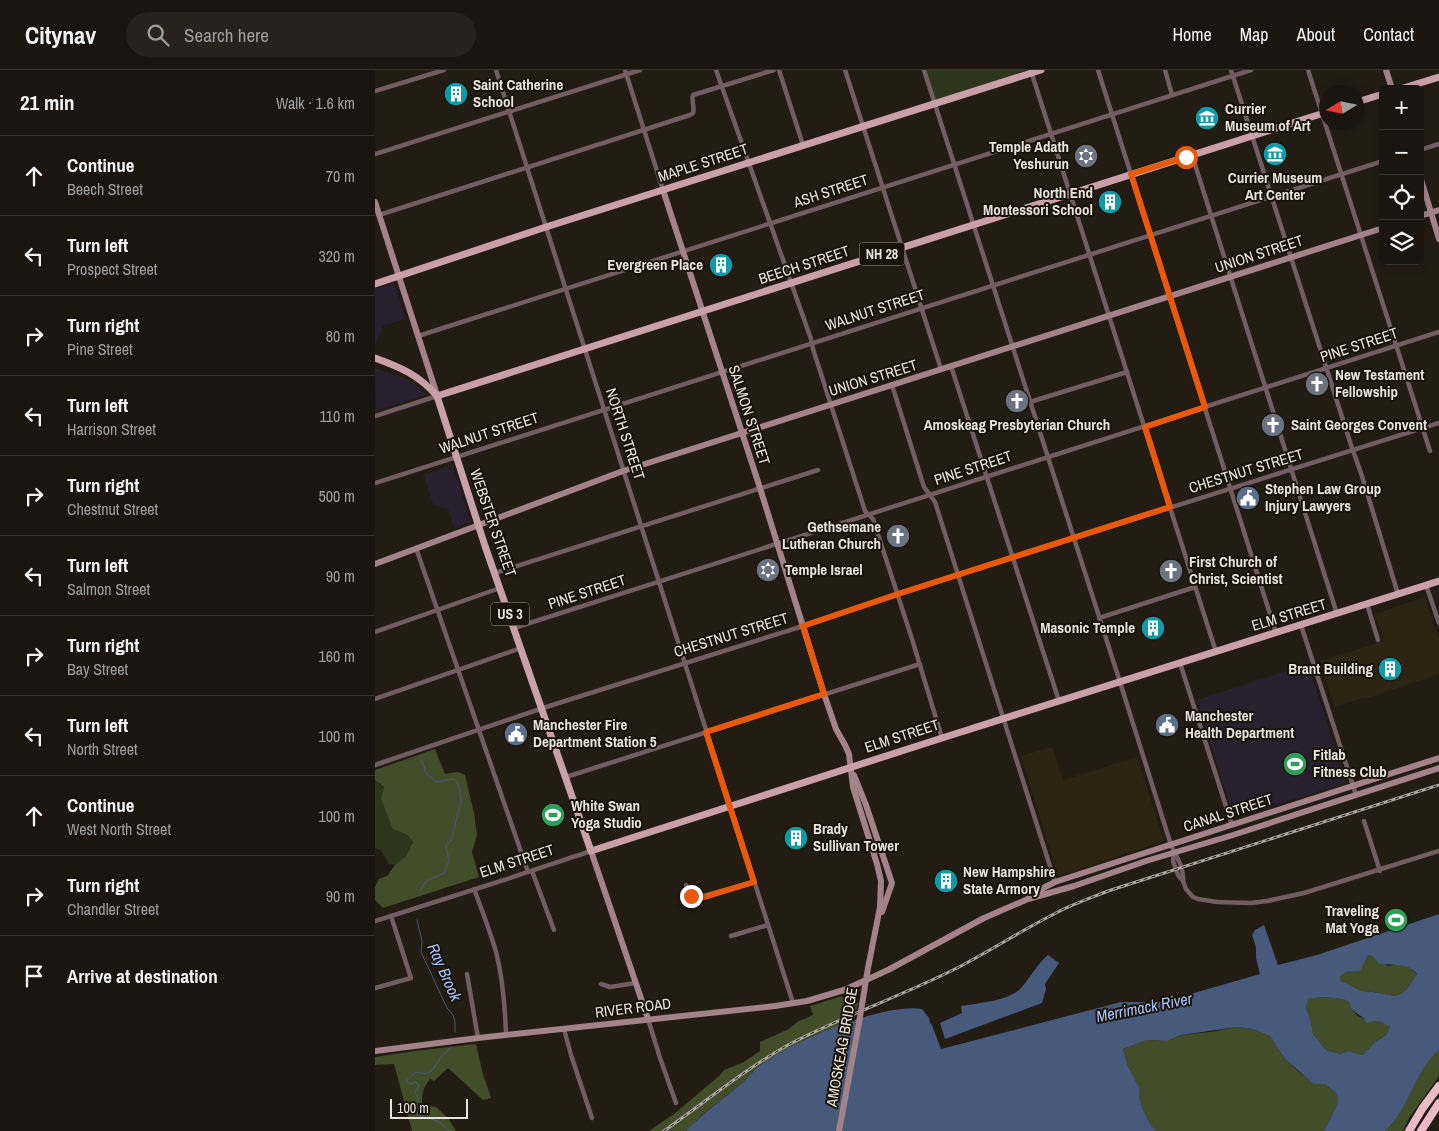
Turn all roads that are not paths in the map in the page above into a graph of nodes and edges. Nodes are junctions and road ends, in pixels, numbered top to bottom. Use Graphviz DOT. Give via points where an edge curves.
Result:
graph roads {
  1 [pos="444,70"];
  2 [pos="496,70"];
  3 [pos="640,70"];
  4 [pos="716,70"];
  5 [pos="774,70"];
  6 [pos="779,70"];
  7 [pos="845,70"];
  8 [pos="924,70"];
  9 [pos="1041,70"];
  10 [pos="1098,70"];
  11 [pos="1165,70"];
  12 [pos="1231,70"];
  13 [pos="1251,70"];
  14 [pos="1308,70"];
  15 [pos="1386,70"];
  16 [pos="434,71"];
  17 [pos="1031,71"];
  18 [pos="626,72"];
  19 [pos="1233,76"];
  20 [pos="1439,76"];
  21 [pos="1391,85"];
  22 [pos="1412,85"];
  23 [pos="721,86"];
  24 [pos="375,91"];
  25 [pos="1172,94"];
  26 [pos="1379,95"];
  27 [pos="1319,99"];
  28 [pos="1364,100"];
  29 [pos="935,104"];
  30 [pos="509,112"];
  31 [pos="1112,114"];
  32 [pos="1319,114"];
  33 [pos="863,126"];
  34 [pos="644,130"];
  35 [pos="1329,130"];
  36 [pos="1050,134"];
  37 [pos="1252,136"];
  38 [pos="1439,144"];
  39 [pos="803,145"];
  40 [pos="1424,149"];
  41 [pos="375,154"];
  42 [pos="1191,155"];
  43 [pos="749,162"];
  44 [pos="1379,162"];
  45 [pos="955,164"];
  46 [pos="527,168"];
  47 [pos="1131,174"];
  48 [pos="1342,174"];
  49 [pos="883,187"];
  50 [pos="1424,189"];
  51 [pos="663,190"];
  52 [pos="1070,194"];
  53 [pos="1273,197"];
  54 [pos="375,202"];
  55 [pos="1439,210"];
  56 [pos="1431,213"];
  57 [pos="1424,215"];
  58 [pos="1211,216"];
  59 [pos="378,218"];
  60 [pos="771,223"];
  61 [pos="973,224"];
  62 [pos="546,227"];
  63 [pos="1379,229"];
  64 [pos="1361,235"];
  65 [pos="1151,236"];
  66 [pos="1439,239"];
  67 [pos="902,248"];
  68 [pos="683,251"];
  69 [pos="1089,255"];
  70 [pos="1292,257"];
  71 [pos="398,275"];
  72 [pos="1230,276"];
  73 [pos="792,283"];
  74 [pos="375,284"];
  75 [pos="993,286"];
  76 [pos="565,289"];
  77 [pos="1169,296"];
  78 [pos="921,308"];
  79 [pos="702,311"];
  80 [pos="1109,315"];
  81 [pos="1439,332"];
  82 [pos="418,336"];
  83 [pos="812,343"];
  84 [pos="1013,346"];
  85 [pos="1397,346"];
  86 [pos="585,349"];
  87 [pos="375,358"];
  88 [pos="951,366"];
  89 [pos="1327,369"];
  90 [pos="429,370"];
  91 [pos="941,370"];
  92 [pos="722,372"];
  93 [pos="1127,372"];
  94 [pos="418,377"];
  95 [pos="892,385"];
  96 [pos="1266,388"];
  97 [pos="437,396"];
  98 [pos="1030,402"];
  99 [pos="831,404"];
  100 [pos="1205,407"];
  101 [pos="604,409"];
  102 [pos="375,416"];
  103 [pos="1439,423"];
  104 [pos="1145,427"];
  105 [pos="1423,429"];
  106 [pos="742,433"];
  107 [pos="1353,450"];
  108 [pos="1430,451"];
  109 [pos="456,457"];
  110 [pos="1048,457"];
  111 [pos="1292,469"];
  112 [pos="818,470"];
  113 [pos="623,471"];
  114 [pos="987,477"];
  115 [pos="375,483"];
  116 [pos="759,488"];
  117 [pos="1231,488"];
  118 [pos="930,495"];
  119 [pos="1170,507"];
  120 [pos="869,515"];
  121 [pos="478,525"];
  122 [pos="641,527"];
  123 [pos="1073,538"];
  124 [pos="777,544"];
  125 [pos="416,548"];
  126 [pos="1013,557"];
  127 [pos="375,564"];
  128 [pos="495,573"];
  129 [pos="958,574"];
  130 [pos="1439,581"];
  131 [pos="659,582"];
  132 [pos="1427,585"];
  133 [pos="1195,587"];
  134 [pos="500,588"];
  135 [pos="898,594"];
  136 [pos="1398,594"];
  137 [pos="1367,604"];
  138 [pos="438,609"];
  139 [pos="1337,614"];
  140 [pos="1099,618"];
  141 [pos="1439,623"];
  142 [pos="1301,625"];
  143 [pos="803,626"];
  144 [pos="514,628"];
  145 [pos="375,632"];
  146 [pos="1277,633"];
  147 [pos="1378,640"];
  148 [pos="521,648"];
  149 [pos="1216,652"];
  150 [pos="684,663"];
  151 [pos="1180,663"];
  152 [pos="920,664"];
  153 [pos="459,671"];
  154 [pos="1120,682"];
  155 [pos="824,694"];
  156 [pos="375,699"];
  157 [pos="1059,701"];
  158 [pos="542,709"];
  159 [pos="1003,719"];
  160 [pos="479,731"];
  161 [pos="706,732"];
  162 [pos="942,738"];
  163 [pos="1439,758"];
  164 [pos="375,765"];
  165 [pos="851,767"];
  166 [pos="1439,768"];
  167 [pos="566,777"];
  168 [pos="1353,786"];
  169 [pos="1356,795"];
  170 [pos="730,806"];
  171 [pos="1364,822"];
  172 [pos="1232,825"];
  173 [pos="1171,844"];
  174 [pos="591,851"];
  175 [pos="1439,851"];
  176 [pos="1174,853"];
  177 [pos="530,871"];
  178 [pos="1380,871"];
  179 [pos="754,882"];
  180 [pos="1055,882"];
  181 [pos="686,885"];
  182 [pos="474,889"];
  183 [pos="1028,899"];
  184 [pos="391,916"];
  185 [pos="375,921"];
  186 [pos="768,925"];
  187 [pos="876,927"];
  188 [pos="554,930"];
  189 [pos="731,936"];
  190 [pos="888,970"];
  191 [pos="467,974"];
  192 [pos="636,983"];
  193 [pos="601,984"];
  194 [pos="375,988"];
  195 [pos="793,1003"];
  196 [pos="648,1019"];
  197 [pos="564,1029"];
  198 [pos="506,1034"];
  199 [pos="478,1038"];
  200 [pos="375,1050"];
  201 [pos="1439,1086"];
  202 [pos="1439,1103"];
  203 [pos="676,1104"];
  204 [pos="592,1118"];
  205 [pos="839,1131"];
  206 [pos="1409,1131"];
  207 [pos="1421,1131"];
  1 -- 16 [label="street"];
  2 -- 30 [label="street, NORTH STREET"];
  3 -- 18 [label="street"];
  4 -- 23 [label="street"];
  5 -- 23 [label="street"];
  6 -- 39 [label="street"];
  7 -- 33 [label="street"];
  8 -- 29 [label="street"];
  9 -- 17 [label="main road, MAPLE STREET"];
  10 -- 31 [label="street"];
  11 -- 25 [label="street"];
  12 -- 19 [label="street"];
  13 -- 19 [label="street, ASH STREET"];
  14 -- 27 [label="street"];
  15 -- 21 [label="street"];
  16 -- 24 [label="street"];
  17 -- 29 [label="main road, MAPLE STREET"];
  17 -- 36 [label="street"];
  18 -- 30 [label="street"];
  18 -- 34 [label="street, SALMON STREET"];
  19 -- 25 [label="street, ASH STREET"];
  19 -- 37 [label="street"];
  20 -- 22 [label="main road"];
  23 -- 34 [label="street" via="693,95 694,110 690,115"];
  23 -- 43 [label="street"];
  25 -- 31 [label="street, ASH STREET"];
  26 -- 28 [label="main road"];
  29 -- 33 [label="main road, MAPLE STREET"];
  29 -- 45 [label="street"];
  30 -- 41 [label="street"];
  30 -- 46 [label="street, NORTH STREET"];
  31 -- 36 [label="street, ASH STREET"];
  31 -- 47 [label="street"];
  32 -- 37 [label="main road, BEECH STREET / NH 28"];
  33 -- 39 [label="main road, MAPLE STREET"];
  33 -- 49 [label="street"];
  34 -- 46 [label="street"];
  34 -- 51 [label="street, SALMON STREET"];
  35 -- 48 [label="street"];
  36 -- 45 [label="street, ASH STREET"];
  36 -- 52 [label="street"];
  37 -- 42 [label="main road, BEECH STREET / NH 28"];
  37 -- 53 [label="street"];
  38 -- 40 [label="street"];
  39 -- 43 [label="main road, MAPLE STREET"];
  42 -- 47 [label="main road, BEECH STREET / NH 28"];
  42 -- 58 [label="street"];
  43 -- 51 [label="main road, MAPLE STREET"];
  43 -- 60 [label="street"];
  44 -- 48 [label="street, WALNUT STREET"];
  45 -- 49 [label="street, ASH STREET"];
  45 -- 61 [label="street"];
  46 -- 59 [label="street"];
  46 -- 62 [label="street, NORTH STREET"];
  47 -- 52 [label="main road, BEECH STREET / NH 28"];
  47 -- 65 [label="street"];
  48 -- 53 [label="street, WALNUT STREET"];
  48 -- 64 [label="street"];
  49 -- 60 [label="street, ASH STREET"];
  49 -- 67 [label="street"];
  50 -- 56 [label="street"];
  51 -- 62 [label="main road, MAPLE STREET"];
  51 -- 68 [label="street, SALMON STREET"];
  52 -- 61 [label="main road, BEECH STREET / NH 28"];
  52 -- 69 [label="street"];
  53 -- 58 [label="street, WALNUT STREET"];
  53 -- 70 [label="street"];
  54 -- 59 [label="street, WEBSTER STREET"];
  55 -- 56 [label="street"];
  56 -- 57 [label="street"];
  56 -- 66 [label="street"];
  58 -- 65 [label="street, WALNUT STREET"];
  58 -- 72 [label="street"];
  59 -- 71 [label="street, WEBSTER STREET"];
  60 -- 68 [label="street, ASH STREET"];
  60 -- 73 [label="street"];
  61 -- 67 [label="main road, BEECH STREET / NH 28"];
  61 -- 75 [label="street"];
  62 -- 71 [label="main road, MAPLE STREET"];
  62 -- 76 [label="street, NORTH STREET"];
  63 -- 64 [label="street, UNION STREET"];
  64 -- 70 [label="street, UNION STREET"];
  64 -- 85 [label="street"];
  65 -- 69 [label="street, WALNUT STREET"];
  65 -- 77 [label="street"];
  67 -- 73 [label="main road, BEECH STREET / NH 28"];
  67 -- 78 [label="street"];
  68 -- 76 [label="street, ASH STREET"];
  68 -- 79 [label="street, SALMON STREET"];
  69 -- 75 [label="street, WALNUT STREET"];
  69 -- 80 [label="street"];
  70 -- 72 [label="street, UNION STREET"];
  70 -- 89 [label="street"];
  71 -- 74 [label="main road, MAPLE STREET"];
  71 -- 82 [label="street, WEBSTER STREET"];
  72 -- 77 [label="street, UNION STREET"];
  72 -- 96 [label="street"];
  73 -- 79 [label="main road, BEECH STREET / NH 28"];
  73 -- 83 [label="street"];
  75 -- 78 [label="street, WALNUT STREET"];
  75 -- 84 [label="street"];
  76 -- 82 [label="street, ASH STREET"];
  76 -- 86 [label="street, NORTH STREET"];
  77 -- 80 [label="street, UNION STREET"];
  77 -- 100 [label="street"];
  78 -- 83 [label="street, WALNUT STREET"];
  78 -- 91 [label="street"];
  79 -- 86 [label="main road, BEECH STREET / NH 28"];
  79 -- 92 [label="street, SALMON STREET"];
  80 -- 84 [label="street, UNION STREET"];
  80 -- 93 [label="street"];
  81 -- 85 [label="street, PINE STREET"];
  82 -- 90 [label="street, WEBSTER STREET"];
  83 -- 92 [label="street, WALNUT STREET"];
  83 -- 99 [label="street"];
  84 -- 88 [label="street, UNION STREET"];
  84 -- 98 [label="street"];
  85 -- 89 [label="street, PINE STREET"];
  85 -- 105 [label="street"];
  86 -- 97 [label="main road, BEECH STREET / NH 28"];
  86 -- 101 [label="street, NORTH STREET"];
  87 -- 94 [label="main road, US 3"];
  88 -- 91 [label="street, UNION STREET"];
  88 -- 114 [label="street"];
  89 -- 96 [label="street, PINE STREET"];
  89 -- 107 [label="street"];
  90 -- 94 [label="street"];
  90 -- 97 [label="street, WEBSTER STREET"];
  91 -- 95 [label="street, UNION STREET"];
  92 -- 101 [label="street, WALNUT STREET"];
  92 -- 106 [label="street, SALMON STREET"];
  93 -- 98 [label="street"];
  93 -- 104 [label="street"];
  94 -- 97 [label="main road, US 3"];
  95 -- 99 [label="street, UNION STREET"];
  95 -- 118 [label="street" via="924,488"];
  96 -- 100 [label="street, PINE STREET"];
  96 -- 111 [label="street"];
  97 -- 102 [label="street, BEECH STREET"];
  97 -- 109 [label="main road, WEBSTER STREET / US 3"];
  98 -- 110 [label="street"];
  99 -- 106 [label="street, UNION STREET"];
  99 -- 120 [label="street"];
  100 -- 104 [label="street, PINE STREET"];
  100 -- 117 [label="street"];
  101 -- 109 [label="street, WALNUT STREET"];
  101 -- 113 [label="street, NORTH STREET"];
  103 -- 105 [label="street, CHESTNUT STREET"];
  104 -- 110 [label="street, PINE STREET"];
  104 -- 119 [label="street"];
  105 -- 107 [label="street, CHESTNUT STREET"];
  105 -- 108 [label="street"];
  106 -- 113 [label="street, UNION STREET"];
  106 -- 116 [label="street, SALMON STREET"];
  107 -- 111 [label="street, CHESTNUT STREET"];
  107 -- 136 [label="street"];
  109 -- 115 [label="street, WALNUT STREET"];
  109 -- 121 [label="main road, WEBSTER STREET / US 3"];
  110 -- 114 [label="street, PINE STREET"];
  110 -- 123 [label="street"];
  111 -- 117 [label="street, CHESTNUT STREET"];
  111 -- 139 [label="street"];
  112 -- 116 [label="street"];
  113 -- 121 [label="street, UNION STREET"];
  113 -- 122 [label="street, NORTH STREET"];
  114 -- 118 [label="street, PINE STREET"];
  114 -- 126 [label="street"];
  116 -- 122 [label="street"];
  116 -- 124 [label="street, SALMON STREET"];
  117 -- 119 [label="street, CHESTNUT STREET"];
  117 -- 146 [label="street"];
  118 -- 120 [label="street, PINE STREET"];
  118 -- 129 [label="street"];
  119 -- 123 [label="street, CHESTNUT STREET"];
  119 -- 133 [label="street"];
  120 -- 124 [label="street, PINE STREET"];
  120 -- 135 [label="street"];
  121 -- 125 [label="street, UNION STREET"];
  121 -- 128 [label="main road, WEBSTER STREET / US 3"];
  122 -- 128 [label="street"];
  122 -- 131 [label="street, NORTH STREET"];
  123 -- 126 [label="street, CHESTNUT STREET"];
  123 -- 140 [label="street"];
  124 -- 131 [label="street, PINE STREET"];
  124 -- 143 [label="street, SALMON STREET"];
  125 -- 127 [label="street, UNION STREET"];
  125 -- 138 [label="street"];
  126 -- 129 [label="street, CHESTNUT STREET"];
  126 -- 157 [label="street"];
  128 -- 134 [label="main road, WEBSTER STREET / US 3"];
  129 -- 135 [label="street, CHESTNUT STREET"];
  129 -- 159 [label="street"];
  130 -- 132 [label="main road, ELM STREET"];
  131 -- 144 [label="street, PINE STREET"];
  131 -- 150 [label="street, NORTH STREET"];
  132 -- 136 [label="main road, ELM STREET"];
  132 -- 141 [label="street"];
  133 -- 140 [label="street"];
  133 -- 149 [label="street"];
  134 -- 138 [label="street"];
  134 -- 144 [label="main road, WEBSTER STREET / US 3"];
  135 -- 143 [label="street, CHESTNUT STREET"];
  135 -- 152 [label="street"];
  136 -- 137 [label="main road, ELM STREET"];
  137 -- 139 [label="main road, ELM STREET"];
  137 -- 147 [label="street"];
  138 -- 145 [label="street"];
  138 -- 153 [label="street"];
  139 -- 142 [label="main road, ELM STREET"];
  140 -- 154 [label="street"];
  142 -- 146 [label="main road, ELM STREET"];
  142 -- 168 [label="street"];
  143 -- 150 [label="street, CHESTNUT STREET"];
  143 -- 155 [label="street, SALMON STREET"];
  144 -- 148 [label="main road, WEBSTER STREET / US 3"];
  146 -- 149 [label="main road, ELM STREET"];
  148 -- 153 [label="street"];
  148 -- 158 [label="main road, WEBSTER STREET / US 3"];
  149 -- 151 [label="main road, ELM STREET"];
  150 -- 158 [label="street, CHESTNUT STREET"];
  150 -- 161 [label="street, NORTH STREET"];
  151 -- 154 [label="main road, ELM STREET"];
  151 -- 172 [label="street"];
  152 -- 155 [label="street"];
  152 -- 162 [label="street"];
  153 -- 156 [label="street"];
  153 -- 160 [label="street"];
  154 -- 157 [label="main road, ELM STREET"];
  154 -- 173 [label="street"];
  155 -- 161 [label="street"];
  155 -- 165 [label="street, SALMON STREET"];
  157 -- 159 [label="main road, ELM STREET"];
  158 -- 160 [label="street, CHESTNUT STREET"];
  158 -- 167 [label="main road, WEBSTER STREET / US 3"];
  159 -- 162 [label="main road, ELM STREET"];
  159 -- 180 [label="street"];
  160 -- 164 [label="street, CHESTNUT STREET"];
  160 -- 177 [label="street"];
  161 -- 167 [label="street"];
  161 -- 170 [label="street, NORTH STREET"];
  162 -- 165 [label="main road, ELM STREET"];
  163 -- 168 [label="street, CANAL STREET"];
  165 -- 170 [label="main road, ELM STREET"];
  165 -- 187 [label="street" via="853,787 881,881"];
  165 -- 187 [label="street" via="892,883"];
  166 -- 169 [label="street, CANAL STREET"];
  167 -- 174 [label="main road, WEBSTER STREET / US 3"];
  168 -- 169 [label="street"];
  168 -- 172 [label="street, CANAL STREET"];
  169 -- 176 [label="street, CANAL STREET"];
  170 -- 174 [label="main road, ELM STREET"];
  170 -- 179 [label="street, NORTH STREET"];
  171 -- 178 [label="street"];
  172 -- 173 [label="street, CANAL STREET"];
  173 -- 176 [label="street"];
  173 -- 180 [label="street, CANAL STREET"];
  174 -- 177 [label="street, ELM STREET"];
  174 -- 192 [label="street"];
  175 -- 178 [label="street"];
  176 -- 178 [label="street" via="1184,873 1186,889 1198,899 1217,902 1267,901"];
  176 -- 183 [label="street, CANAL STREET"];
  177 -- 182 [label="street, ELM STREET"];
  177 -- 188 [label="street"];
  179 -- 181 [label="street" via="696,898 691,896"];
  179 -- 186 [label="street, NORTH STREET"];
  180 -- 183 [label="street, CANAL STREET"];
  182 -- 184 [label="street, ELM STREET"];
  182 -- 198 [label="street" via="499,967"];
  183 -- 190 [label="street, CANAL STREET" via="984,918"];
  184 -- 185 [label="street, ELM STREET"];
  184 -- 194 [label="street" via="411,978"];
  186 -- 189 [label="street"];
  186 -- 195 [label="street, NORTH STREET"];
  187 -- 205 [label="street, AMOSKEAG BRIDGE, bridge"];
  190 -- 195 [label="street, RIVER ROAD" via="832,994"];
  191 -- 199 [label="street"];
  192 -- 193 [label="street"];
  192 -- 196 [label="street"];
  195 -- 196 [label="street, RIVER ROAD"];
  196 -- 197 [label="street, RIVER ROAD"];
  196 -- 203 [label="street"];
  197 -- 198 [label="street, RIVER ROAD"];
  197 -- 204 [label="street"];
  198 -- 199 [label="street, RIVER ROAD"];
  199 -- 200 [label="street, RIVER ROAD"];
  201 -- 206 [label="highway"];
  202 -- 207 [label="highway"];
}
